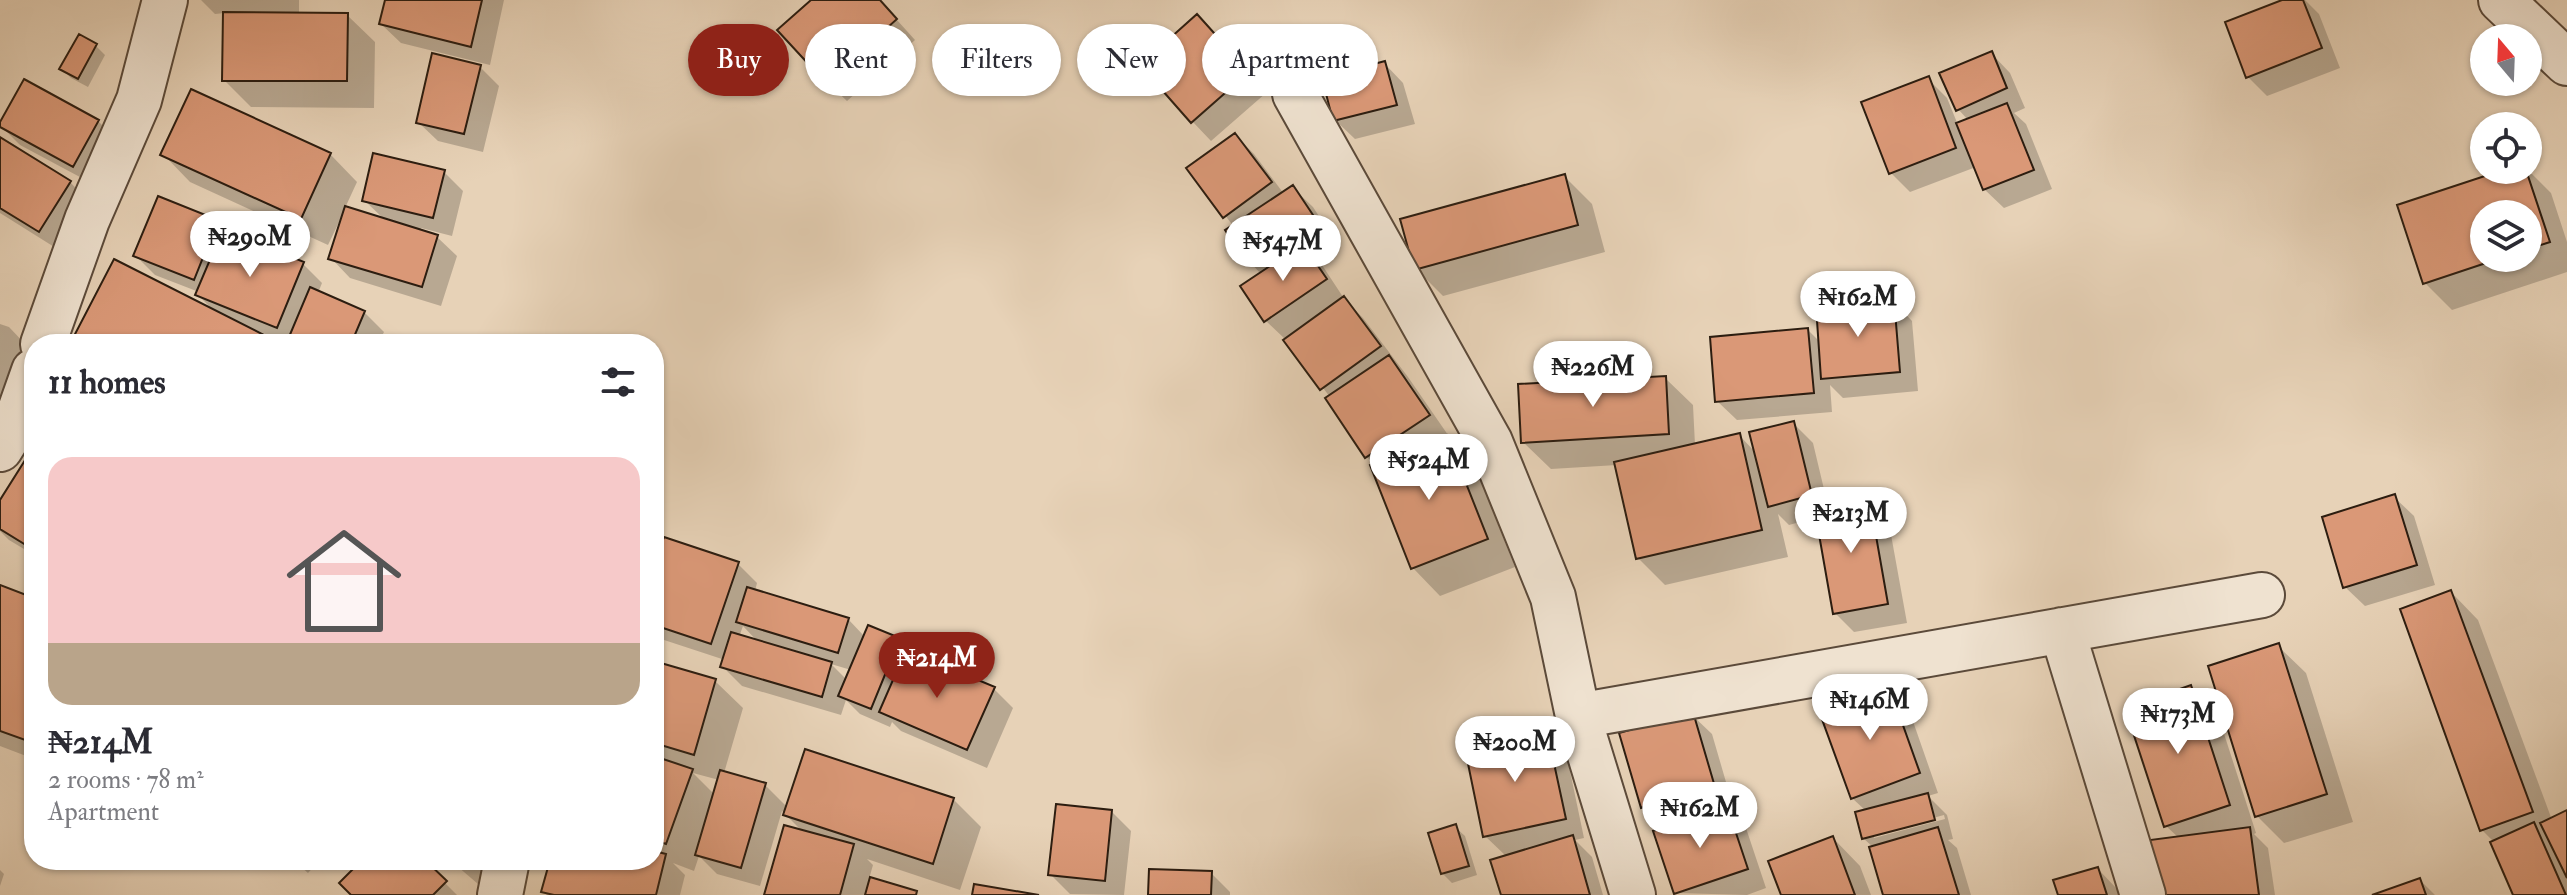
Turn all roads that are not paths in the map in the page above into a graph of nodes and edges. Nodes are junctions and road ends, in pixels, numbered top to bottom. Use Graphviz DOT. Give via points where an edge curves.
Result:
graph roads {
  1 [pos="165,0"];
  2 [pos="2501,0"];
  3 [pos="2567,63"];
  4 [pos="1296,96"];
  5 [pos="47,334"];
  6 [pos="24,399"];
  7 [pos="0,449"];
  8 [pos="2262,595"];
  9 [pos="2062,630"];
  10 [pos="1578,716"];
  11 [pos="505,870"];
  12 [pos="500,895"];
  13 [pos="1633,895"];
  14 [pos="2143,895"];
  1 -- 5 [label="street" via="139,100 87,220"];
  2 -- 3 [label="street"];
  4 -- 10 [label="street" via="1490,442 1553,597"];
  6 -- 7 [label="street"];
  8 -- 9 [label="street"];
  9 -- 10 [label="street"];
  9 -- 14 [label="street"];
  10 -- 13 [label="street"];
  11 -- 12 [label="street"];
}
